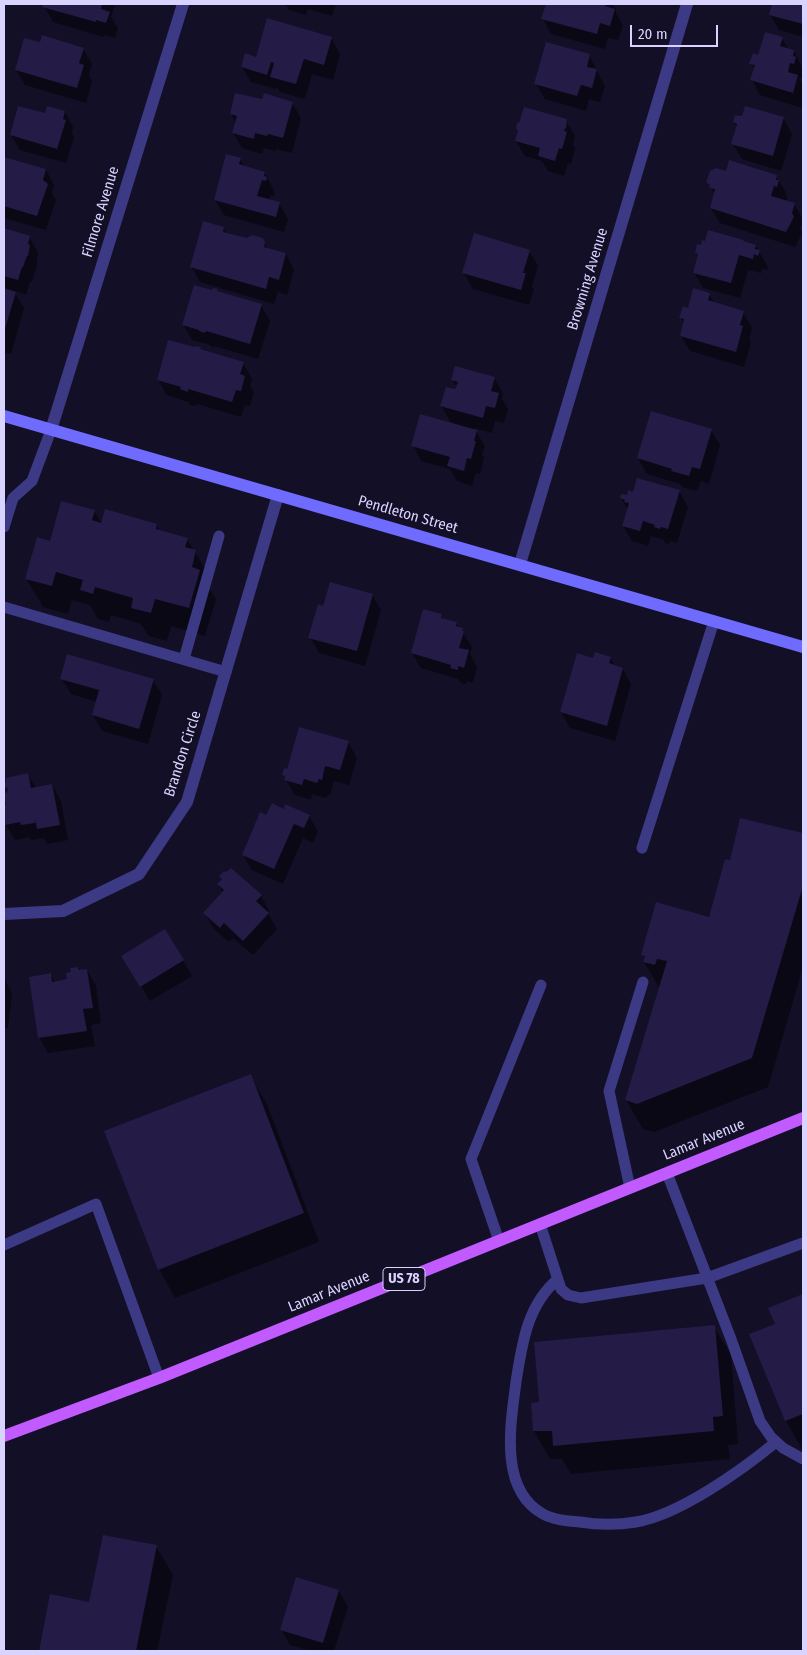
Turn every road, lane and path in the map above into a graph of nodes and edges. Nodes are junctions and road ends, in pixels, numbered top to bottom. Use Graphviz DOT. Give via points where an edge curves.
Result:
graph roads {
  1 [pos="183,4"];
  2 [pos="687,4"];
  3 [pos="4,416"];
  4 [pos="51,430"];
  5 [pos="278,495"];
  6 [pos="4,526"];
  7 [pos="219,536"];
  8 [pos="520,564"];
  9 [pos="4,607"];
  10 [pos="714,621"];
  11 [pos="803,647"];
  12 [pos="184,659"];
  13 [pos="226,672"];
  14 [pos="642,848"];
  15 [pos="4,914"];
  16 [pos="643,982"];
  17 [pos="541,985"];
  18 [pos="803,1118"];
  19 [pos="667,1173"];
  20 [pos="630,1188"];
  21 [pos="540,1224"];
  22 [pos="499,1241"];
  23 [pos="803,1243"];
  24 [pos="4,1244"];
  25 [pos="707,1278"];
  26 [pos="558,1279"];
  27 [pos="159,1378"];
  28 [pos="4,1436"];
  29 [pos="776,1442"];
  30 [pos="803,1460"];
  1 -- 4 [label="street, Filmore Avenue"];
  2 -- 8 [label="street, Browning Avenue"];
  3 -- 4 [label="main road, Pendleton Street"];
  4 -- 5 [label="main road, Pendleton Street"];
  4 -- 6 [label="lane" via="32,481 13,498"];
  5 -- 8 [label="main road, Pendleton Street"];
  5 -- 13 [label="street, Brandon Circle"];
  7 -- 12 [label="lane"];
  8 -- 10 [label="main road, Pendleton Street"];
  9 -- 12 [label="lane"];
  10 -- 11 [label="main road, Pendleton Street"];
  10 -- 14 [label="lane"];
  12 -- 13 [label="lane"];
  13 -- 15 [label="street, Brandon Circle" via="187,802 139,874 63,911"];
  16 -- 20 [label="lane" via="609,1091"];
  17 -- 22 [label="lane" via="472,1159"];
  18 -- 19 [label="main road, Lamar Avenue / US 78"];
  19 -- 20 [label="main road, Lamar Avenue / US 78"];
  19 -- 25 [label="lane"];
  20 -- 21 [label="main road, Lamar Avenue / US 78"];
  21 -- 22 [label="main road, Lamar Avenue / US 78"];
  21 -- 26 [label="lane"];
  22 -- 27 [label="main road, Lamar Avenue / US 78"];
  23 -- 25 [label="lane"];
  24 -- 27 [label="lane" via="96,1204"];
  25 -- 26 [label="lane" via="581,1298 564,1292"];
  25 -- 29 [label="lane" via="760,1421"];
  26 -- 29 [label="lane" via="540,1297 528,1324 510,1431 515,1476 523,1495 543,1514 587,1523 647,1520 691,1500 753,1461"];
  27 -- 28 [label="main road, Lamar Avenue / US 78"];
  29 -- 30 [label="lane"];
}
